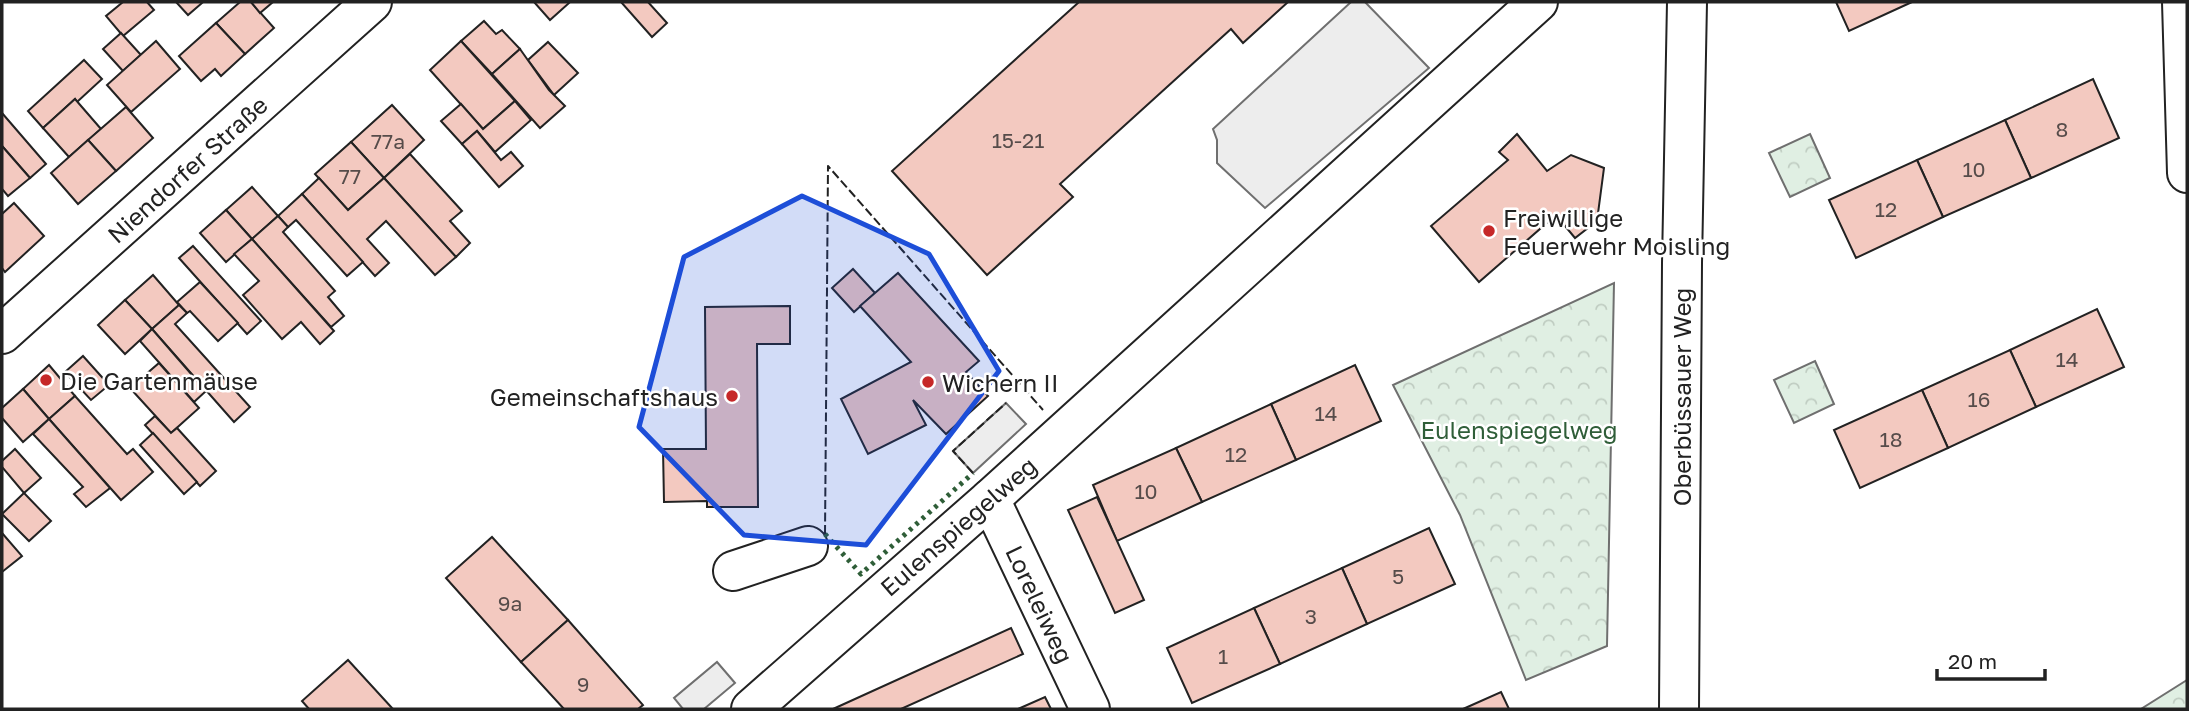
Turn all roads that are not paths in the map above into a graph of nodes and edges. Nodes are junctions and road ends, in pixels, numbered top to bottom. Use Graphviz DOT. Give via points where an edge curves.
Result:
graph roads {
  1 [pos="372,2"];
  2 [pos="1538,2"];
  3 [pos="1687,2"];
  4 [pos="2182,2"];
  5 [pos="2187,173"];
  6 [pos="2,334"];
  7 [pos="990,499"];
  8 [pos="808,546"];
  9 [pos="733,571"];
  10 [pos="751,709"];
  11 [pos="1090,709"];
  12 [pos="1679,709"];
  1 -- 6 [label="street, Niendorfer Straße"];
  2 -- 7 [label="street, Eulenspiegelweg"];
  3 -- 12 [label="street, Oberbüssauer Weg"];
  4 -- 5 [label="street"];
  7 -- 10 [label="street, Eulenspiegelweg"];
  7 -- 11 [label="street, Loreleiweg"];
  8 -- 9 [label="street"];
}
